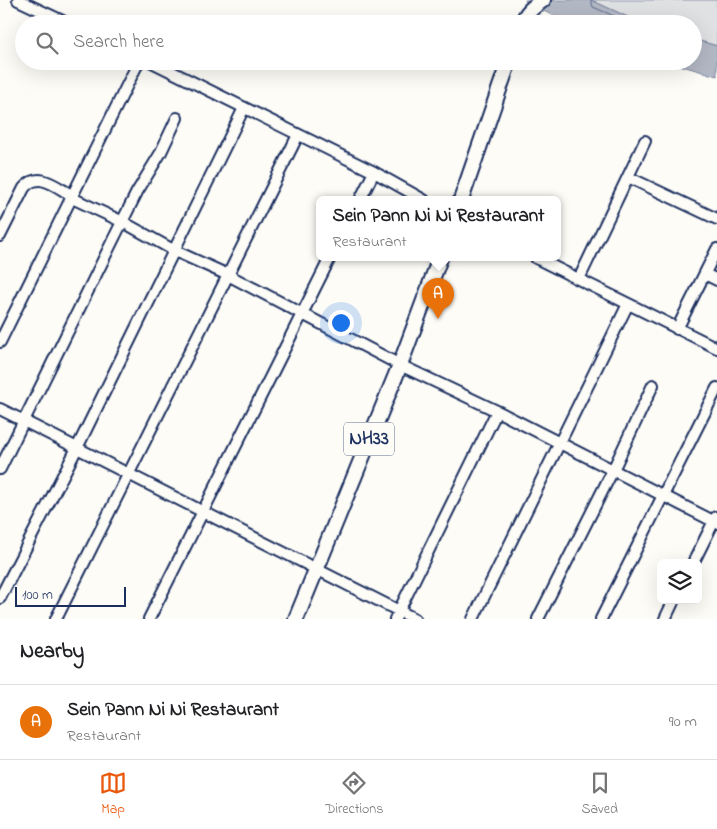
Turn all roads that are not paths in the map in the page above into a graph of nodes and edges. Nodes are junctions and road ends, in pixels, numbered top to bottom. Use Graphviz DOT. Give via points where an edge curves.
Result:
graph roads {
  1 [pos="18,0"];
  2 [pos="537,4"];
  3 [pos="50,15"];
  4 [pos="526,15"];
  5 [pos="135,70"];
  6 [pos="168,70"];
  7 [pos="506,70"];
  8 [pos="244,108"];
  9 [pos="177,118"];
  10 [pos="298,135"];
  11 [pos="645,141"];
  12 [pos="374,172"];
  13 [pos="628,177"];
  14 [pos="362,196"];
  15 [pos="417,196"];
  16 [pos="461,196"];
  17 [pos="73,197"];
  18 [pos="717,219"];
  19 [pos="123,222"];
  20 [pos="0,236"];
  21 [pos="717,249"];
  22 [pos="176,251"];
  23 [pos="328,261"];
  24 [pos="439,261"];
  25 [pos="542,261"];
  26 [pos="705,274"];
  27 [pos="228,275"];
  28 [pos="579,279"];
  29 [pos="717,280"];
  30 [pos="628,304"];
  31 [pos="301,314"];
  32 [pos="677,328"];
  33 [pos="0,342"];
  34 [pos="717,348"];
  35 [pos="400,364"];
  36 [pos="653,385"];
  37 [pos="717,388"];
  38 [pos="0,408"];
  39 [pos="497,411"];
  40 [pos="24,421"];
  41 [pos="560,443"];
  42 [pos="78,448"];
  43 [pos="0,469"];
  44 [pos="613,470"];
  45 [pos="128,473"];
  46 [pos="662,496"];
  47 [pos="203,512"];
  48 [pos="716,520"];
  49 [pos="695,559"];
  50 [pos="316,569"];
  51 [pos="0,598"];
  52 [pos="672,604"];
  53 [pos="397,615"];
  54 [pos="56,619"];
  55 [pos="150,619"];
  56 [pos="296,619"];
  57 [pos="415,619"];
  58 [pos="473,619"];
  59 [pos="538,619"];
  60 [pos="601,619"];
  61 [pos="665,619"];
  1 -- 3 [label="street"];
  2 -- 4 [label="highway"];
  5 -- 17 [label="street"];
  6 -- 8 [label="street"];
  7 -- 16 [label="highway"];
  8 -- 10 [label="street"];
  8 -- 22 [label="street"];
  9 -- 19 [label="street"];
  10 -- 12 [label="street"];
  10 -- 27 [label="street"];
  11 -- 13 [label="street"];
  12 -- 14 [label="street"];
  12 -- 15 [label="street"];
  13 -- 18 [label="street"];
  13 -- 28 [label="street"];
  17 -- 19 [label="street"];
  17 -- 20 [label="street" via="41,179 29,182"];
  17 -- 33 [label="street"];
  19 -- 22 [label="street"];
  19 -- 40 [label="street"];
  21 -- 26 [label="street"];
  22 -- 27 [label="street"];
  22 -- 42 [label="street"];
  23 -- 31 [label="street"];
  24 -- 35 [label="highway, NH33"];
  25 -- 28 [label="street"];
  26 -- 29 [label="street"];
  26 -- 32 [label="street"];
  27 -- 31 [label="street"];
  27 -- 45 [label="street"];
  28 -- 30 [label="street"];
  30 -- 32 [label="street"];
  30 -- 41 [label="street"];
  31 -- 35 [label="street"];
  31 -- 47 [label="street"];
  32 -- 34 [label="street"];
  35 -- 39 [label="street"];
  35 -- 50 [label="highway, NH33"];
  36 -- 44 [label="street"];
  37 -- 46 [label="street"];
  38 -- 40 [label="street"];
  39 -- 41 [label="street"];
  39 -- 53 [label="street"];
  40 -- 42 [label="street"];
  40 -- 43 [label="street"];
  41 -- 44 [label="street"];
  41 -- 58 [label="street"];
  42 -- 45 [label="street"];
  42 -- 51 [label="street"];
  44 -- 46 [label="street"];
  44 -- 59 [label="street"];
  45 -- 47 [label="street"];
  45 -- 54 [label="street"];
  46 -- 48 [label="street"];
  46 -- 60 [label="street"];
  47 -- 50 [label="street"];
  47 -- 55 [label="street"];
  48 -- 49 [label="street"];
  50 -- 53 [label="street"];
  50 -- 56 [label="highway, NH33"];
  52 -- 61 [label="street"];
  53 -- 57 [label="street"];
}
